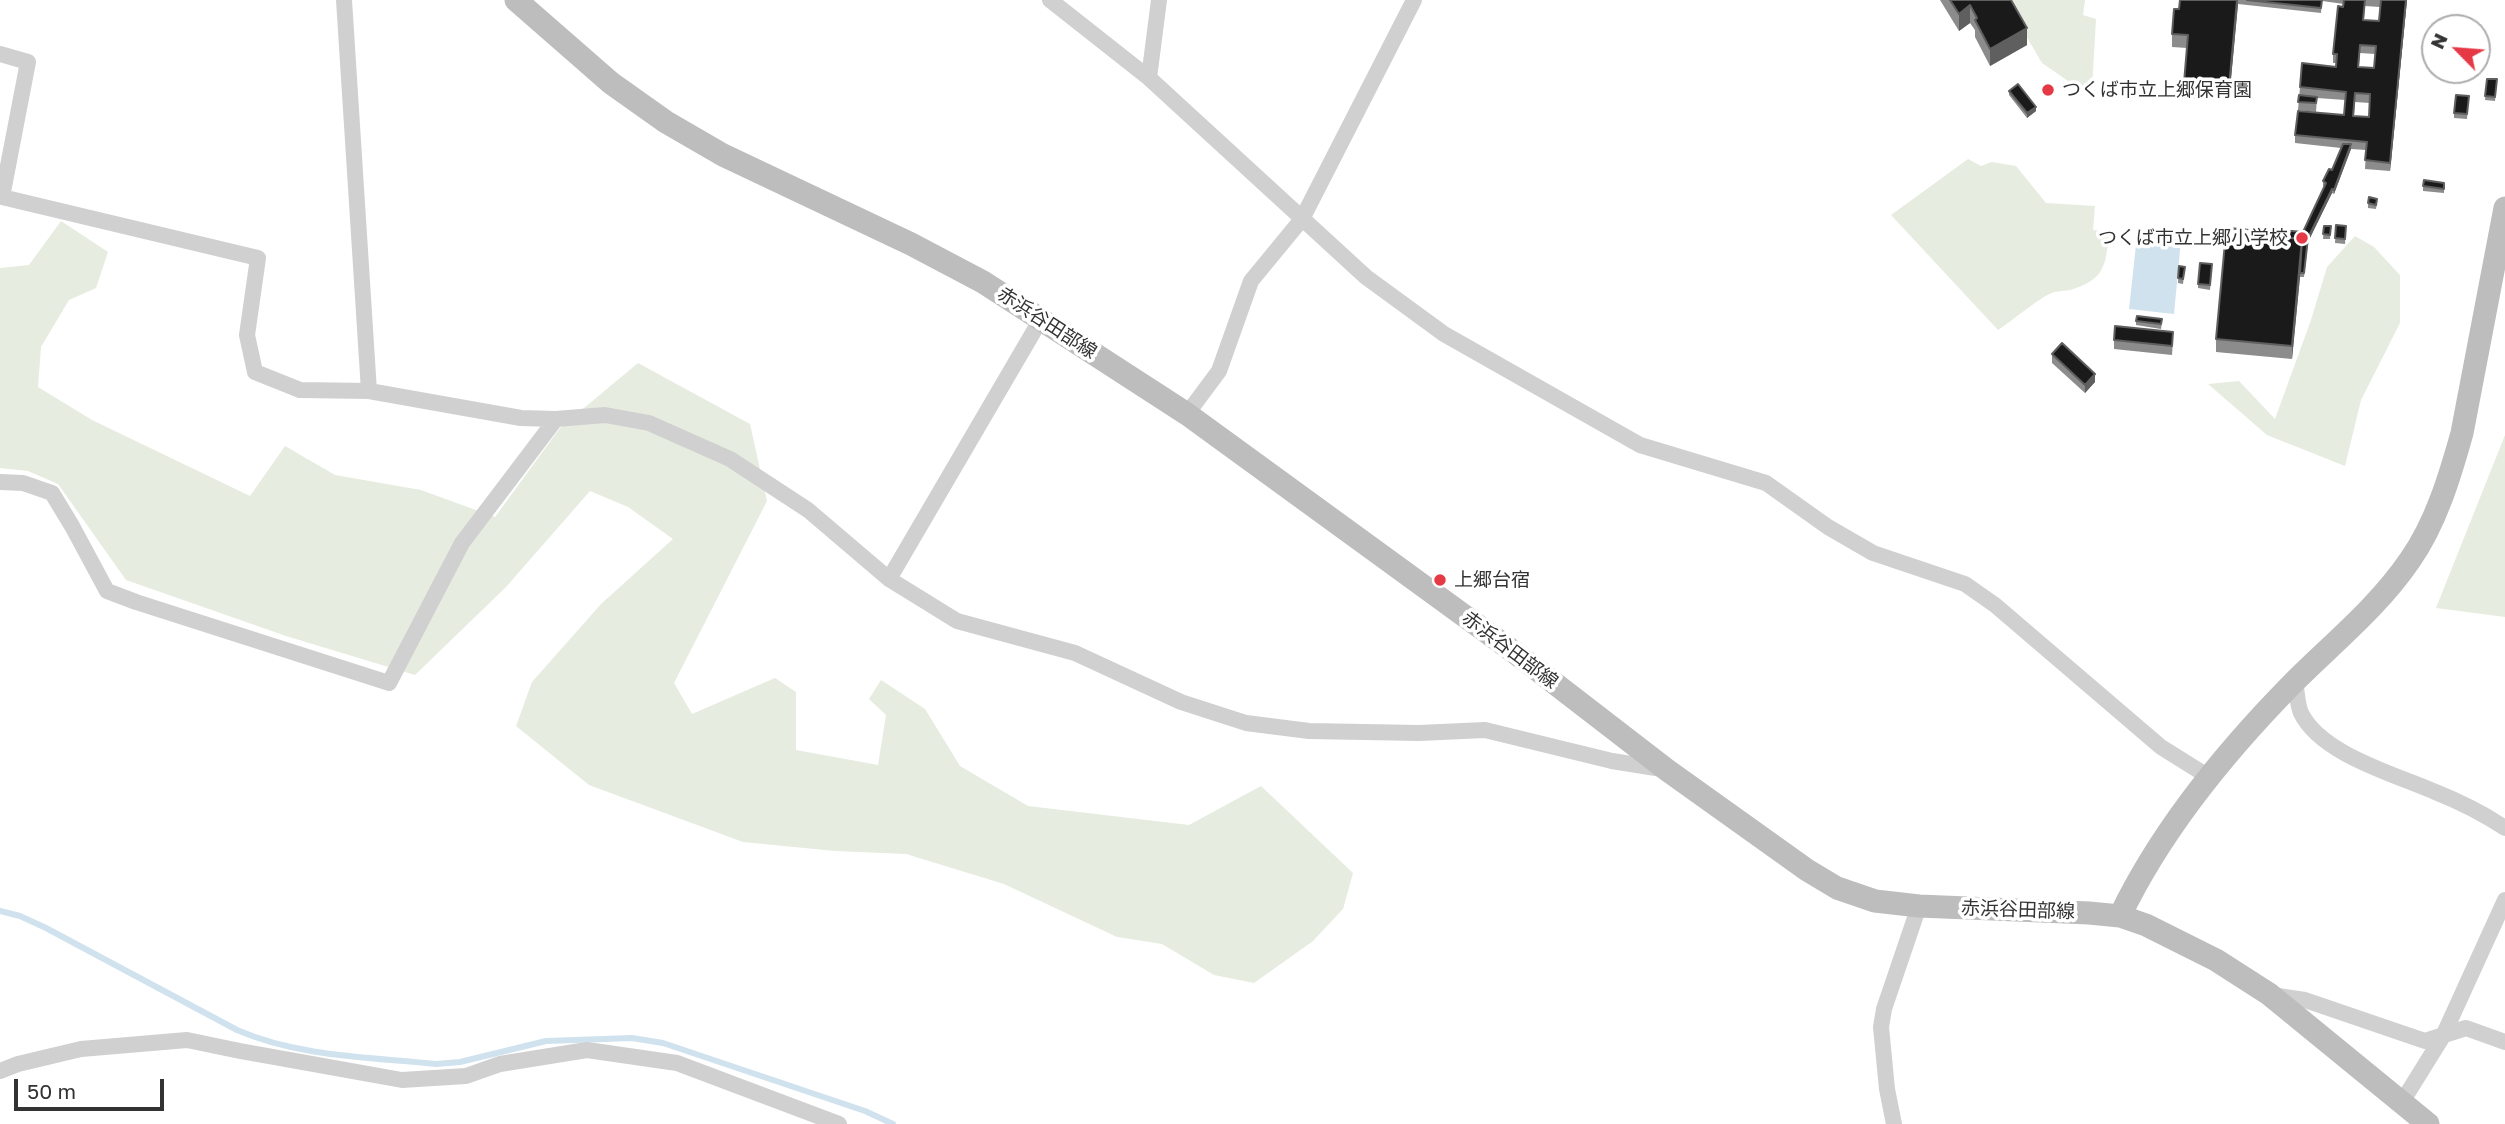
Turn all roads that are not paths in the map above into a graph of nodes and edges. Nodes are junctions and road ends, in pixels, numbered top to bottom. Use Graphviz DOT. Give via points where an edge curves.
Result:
graph roads {
  1 [pos="344,0"];
  2 [pos="516,0"];
  3 [pos="1049,0"];
  4 [pos="1159,0"];
  5 [pos="1413,0"];
  6 [pos="0,54"];
  7 [pos="1149,78"];
  8 [pos="2505,208"];
  9 [pos="1302,219"];
  10 [pos="1041,319"];
  11 [pos="369,391"];
  12 [pos="1187,414"];
  13 [pos="556,419"];
  14 [pos="0,482"];
  15 [pos="890,579"];
  16 [pos="2295,681"];
  17 [pos="1668,770"];
  18 [pos="2209,776"];
  19 [pos="2505,828"];
  20 [pos="2505,900"];
  21 [pos="1919,905"];
  22 [pos="2120,916"];
  23 [pos="2269,994"];
  24 [pos="2443,1036"];
  25 [pos="2505,1042"];
  26 [pos="0,1071"];
  27 [pos="2402,1102"];
  28 [pos="839,1124"];
  29 [pos="1894,1124"];
  30 [pos="2428,1124"];
  1 -- 11 [label="street"];
  2 -- 10 [label="main road, 赤浜谷田部線" via="611,83 666,122 723,155 911,244"];
  3 -- 7 [label="street"];
  4 -- 7 [label="street"];
  5 -- 9 [label="street"];
  6 -- 11 [label="street" via="28,62 2,197 258,258 247,335 255,372 300,390"];
  7 -- 9 [label="street"];
  8 -- 16 [label="main road" via="2469,401 2439,503 2398,577"];
  9 -- 12 [label="street" via="1251,281 1219,371"];
  9 -- 18 [label="street" via="1366,277 1444,334 1640,445 1766,483 1873,553 1965,584 2161,747"];
  10 -- 12 [label="main road, 赤浜谷田部線"];
  10 -- 15 [label="street"];
  11 -- 13 [label="street" via="521,418"];
  12 -- 17 [label="main road, 赤浜谷田部線"];
  13 -- 14 [label="street" via="462,543 389,682 107,591 51,493"];
  13 -- 15 [label="street" via="605,415 649,423 730,459 808,510"];
  15 -- 17 [label="street" via="957,621 1074,653 1181,702 1246,723 1308,731 1485,730"];
  16 -- 18 [label="main road"];
  16 -- 19 [label="street" via="2301,713 2321,737 2358,761 2436,792"];
  17 -- 21 [label="main road, 赤浜谷田部線" via="1838,888 1875,901"];
  18 -- 22 [label="main road"];
  20 -- 24 [label="street"];
  21 -- 22 [label="main road, 赤浜谷田部線"];
  21 -- 29 [label="street" via="1881,1027"];
  22 -- 23 [label="main road, 赤浜谷田部線" via="2216,960"];
  23 -- 24 [label="street" via="2305,1000 2425,1041"];
  23 -- 27 [label="main road, 赤浜谷田部線"];
  24 -- 25 [label="street" via="2466,1028"];
  24 -- 27 [label="street"];
  26 -- 28 [label="street" via="80,1049 187,1040 402,1080 466,1076 500,1064 587,1050 677,1063"];
  27 -- 30 [label="main road, 赤浜谷田部線"];
}
